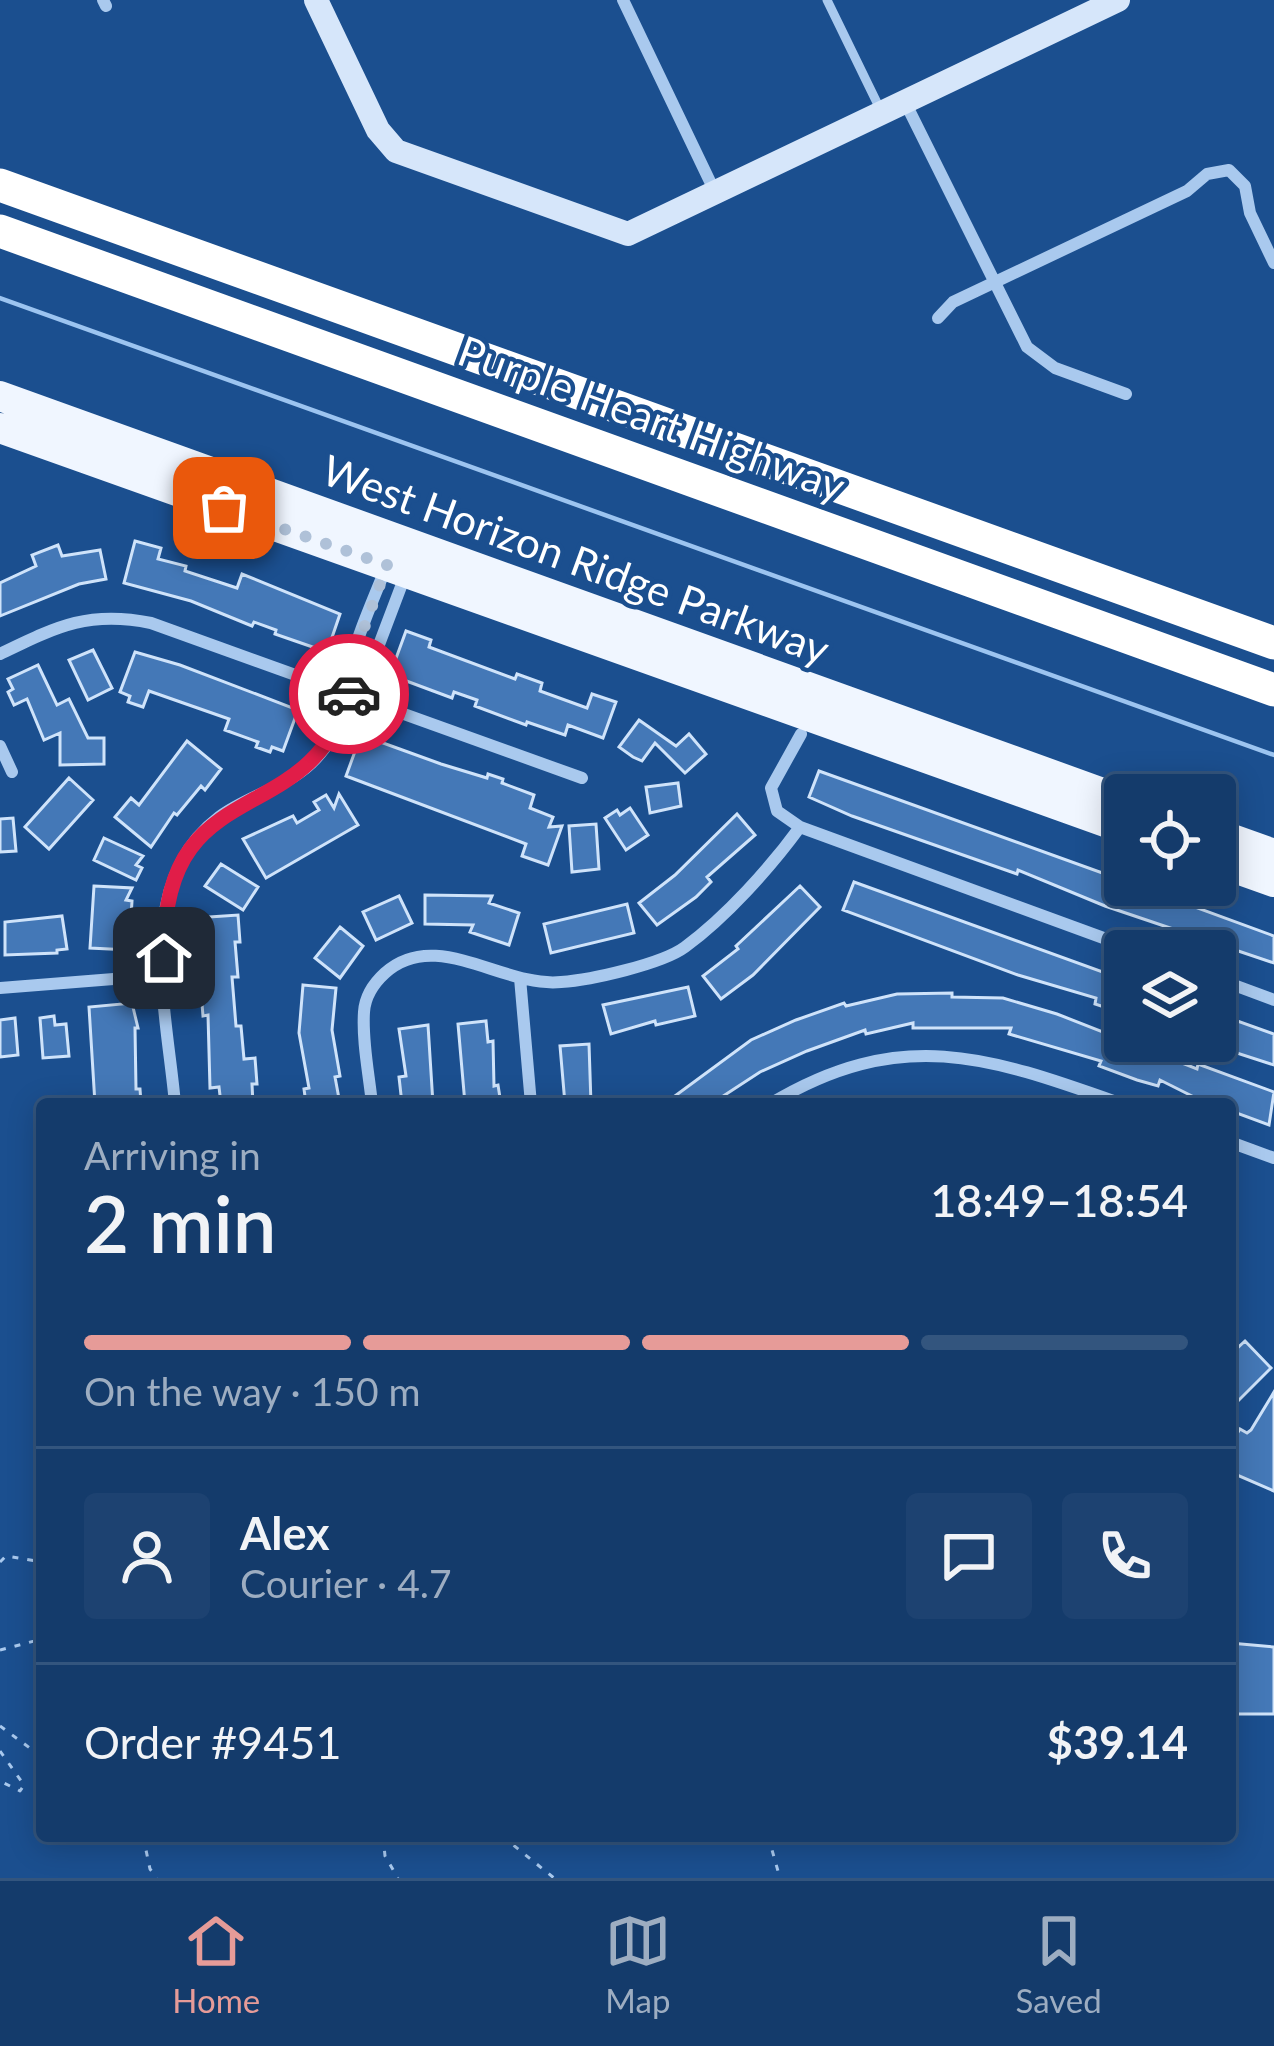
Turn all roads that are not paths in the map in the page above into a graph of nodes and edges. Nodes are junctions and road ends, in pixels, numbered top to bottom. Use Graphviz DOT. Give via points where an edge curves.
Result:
graph roads {
  1 [pos="316,0"];
  2 [pos="623,0"];
  3 [pos="827,0"];
  4 [pos="1118,0"];
  5 [pos="893,107"];
  6 [pos="0,185"];
  7 [pos="716,192"];
  8 [pos="0,231"];
  9 [pos="1274,263"];
  10 [pos="993,284"];
  11 [pos="938,318"];
  12 [pos="1126,394"];
  13 [pos="0,396"];
  14 [pos="0,428"];
  15 [pos="402,556"];
  16 [pos="366,623"];
  17 [pos="384,629"];
  18 [pos="1274,643"];
  19 [pos="0,654"];
  20 [pos="763,670"];
  21 [pos="1274,691"];
  22 [pos="350,695"];
  23 [pos="812,724"];
  24 [pos="0,746"];
  25 [pos="13,772"];
  26 [pos="582,778"];
  27 [pos="1104,793"];
  28 [pos="1104,822"];
  29 [pos="800,827"];
  30 [pos="1236,840"];
  31 [pos="1274,854"];
  32 [pos="1236,868"];
  33 [pos="1274,882"];
  34 [pos="1104,938"];
  35 [pos="164,975"];
  36 [pos="520,978"];
  37 [pos="1236,986"];
  38 [pos="0,988"];
  39 [pos="1274,1000"];
  40 [pos="175,1098"];
  41 [pos="372,1098"];
  42 [pos="530,1098"];
  43 [pos="780,1098"];
  44 [pos="1105,1098"];
  45 [pos="1236,1144"];
  46 [pos="1274,1158"];
  1 -- 7 [label="street" via="396,151 628,234"];
  2 -- 7 [label="street"];
  3 -- 5 [label="lane"];
  4 -- 5 [label="street"];
  5 -- 7 [label="street"];
  5 -- 10 [label="street"];
  6 -- 18 [label="highway, Purple Heart Highway"];
  8 -- 21 [label="highway, Purple Heart Highway"];
  9 -- 10 [label="street" via="1245,186 1229,170"];
  10 -- 11 [label="street"];
  10 -- 12 [label="street" via="1040,360"];
  13 -- 15 [label="main road, West Horizon Ridge Parkway"];
  14 -- 15 [label="main road, West Horizon Ridge Parkway"];
  15 -- 16 [label="street"];
  15 -- 17 [label="street"];
  15 -- 20 [label="main road, West Horizon Ridge Parkway"];
  15 -- 23 [label="main road, West Horizon Ridge Parkway"];
  16 -- 17 [label="lane"];
  16 -- 22 [label="street" via="348,672"];
  17 -- 22 [label="street" via="366,679"];
  19 -- 22 [label="street" via="80,619 125,617"];
  20 -- 23 [label="main road" via="794,693"];
  20 -- 27 [label="main road, West Horizon Ridge Parkway"];
  22 -- 26 [label="street"];
  22 -- 35 [label="street" via="320,754 290,781 220,817 183,858 164,913"];
  23 -- 28 [label="main road, West Horizon Ridge Parkway"];
  23 -- 29 [label="street" via="771,788 777,811"];
  24 -- 25 [label="street"];
  29 -- 34 [label="street"];
  29 -- 36 [label="street" via="682,949 562,982"];
  30 -- 31 [label="main road"];
  32 -- 33 [label="main road"];
  35 -- 38 [label="street"];
  35 -- 40 [label="street"];
  36 -- 41 [label="street" via="440,956 394,965 374,982 364,1008"];
  36 -- 42 [label="street"];
  37 -- 39 [label="street"];
  43 -- 44 [label="street" via="853,1067 911,1055 1011,1065"];
  45 -- 46 [label="street"];
}
